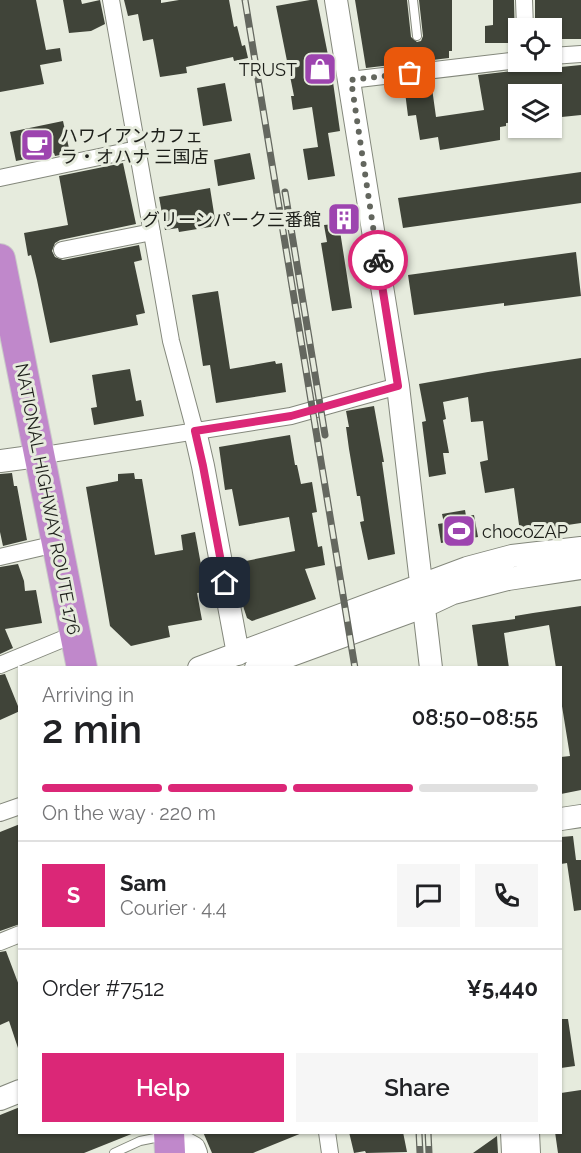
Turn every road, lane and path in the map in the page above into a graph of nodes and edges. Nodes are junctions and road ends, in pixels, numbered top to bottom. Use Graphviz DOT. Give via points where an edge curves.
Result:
graph roads {
  1 [pos="111,0"];
  2 [pos="336,0"];
  3 [pos="412,0"];
  4 [pos="524,0"];
  5 [pos="525,18"];
  6 [pos="417,36"];
  7 [pos="581,54"];
  8 [pos="562,56"];
  9 [pos="508,61"];
  10 [pos="351,80"];
  11 [pos="137,149"];
  12 [pos="0,178"];
  13 [pos="152,232"];
  14 [pos="62,250"];
  15 [pos="0,259"];
  16 [pos="398,386"];
  17 [pos="195,431"];
  18 [pos="38,456"];
  19 [pos="0,461"];
  20 [pos="57,544"];
  21 [pos="581,548"];
  22 [pos="0,557"];
  23 [pos="581,568"];
  24 [pos="421,596"];
  25 [pos="75,634"];
  26 [pos="247,661"];
  27 [pos="0,665"];
  28 [pos="82,666"];
  29 [pos="212,666"];
  30 [pos="431,666"];
  31 [pos="18,807"];
  32 [pos="0,813"];
  33 [pos="581,816"];
  34 [pos="562,819"];
  35 [pos="18,935"];
  36 [pos="0,942"];
  37 [pos="18,1077"];
  38 [pos="0,1083"];
  39 [pos="18,1092"];
  40 [pos="0,1099"];
  41 [pos="327,1134"];
  42 [pos="512,1134"];
  43 [pos="528,1134"];
  44 [pos="170,1140"];
  45 [pos="114,1153"];
  46 [pos="196,1153"];
  47 [pos="330,1153"];
  48 [pos="513,1153"];
  49 [pos="529,1153"];
  1 -- 11 [label="street"];
  2 -- 10 [label="street"];
  3 -- 6 [label="lane"];
  4 -- 5 [label="street"];
  7 -- 8 [label="street"];
  9 -- 10 [label="street"];
  10 -- 16 [label="street"];
  11 -- 12 [label="street"];
  11 -- 13 [label="street"];
  13 -- 14 [label="street"];
  13 -- 17 [label="street" via="171,341"];
  15 -- 18 [label="highway, NATIONAL HIGHWAY ROUTE 176"];
  16 -- 17 [label="street" via="291,416"];
  16 -- 24 [label="street"];
  17 -- 18 [label="street"];
  17 -- 26 [label="street"];
  18 -- 19 [label="street"];
  18 -- 20 [label="highway, NATIONAL HIGHWAY ROUTE 176"];
  20 -- 22 [label="street"];
  20 -- 25 [label="highway, NATIONAL HIGHWAY ROUTE 176"];
  21 -- 24 [label="street" via="491,561"];
  23 -- 24 [label="street"];
  24 -- 26 [label="street"];
  24 -- 30 [label="street"];
  25 -- 27 [label="street"];
  25 -- 28 [label="highway, NATIONAL HIGHWAY ROUTE 176"];
  26 -- 29 [label="street"];
  31 -- 32 [label="street"];
  33 -- 34 [label="street"];
  35 -- 36 [label="street"];
  37 -- 38 [label="street"];
  39 -- 40 [label="street"];
  41 -- 47 [label="street"];
  42 -- 48 [label="street"];
  43 -- 49 [label="street"];
  44 -- 45 [label="lane" via="140,1141"];
  44 -- 46 [label="street" via="194,1148"];
}
